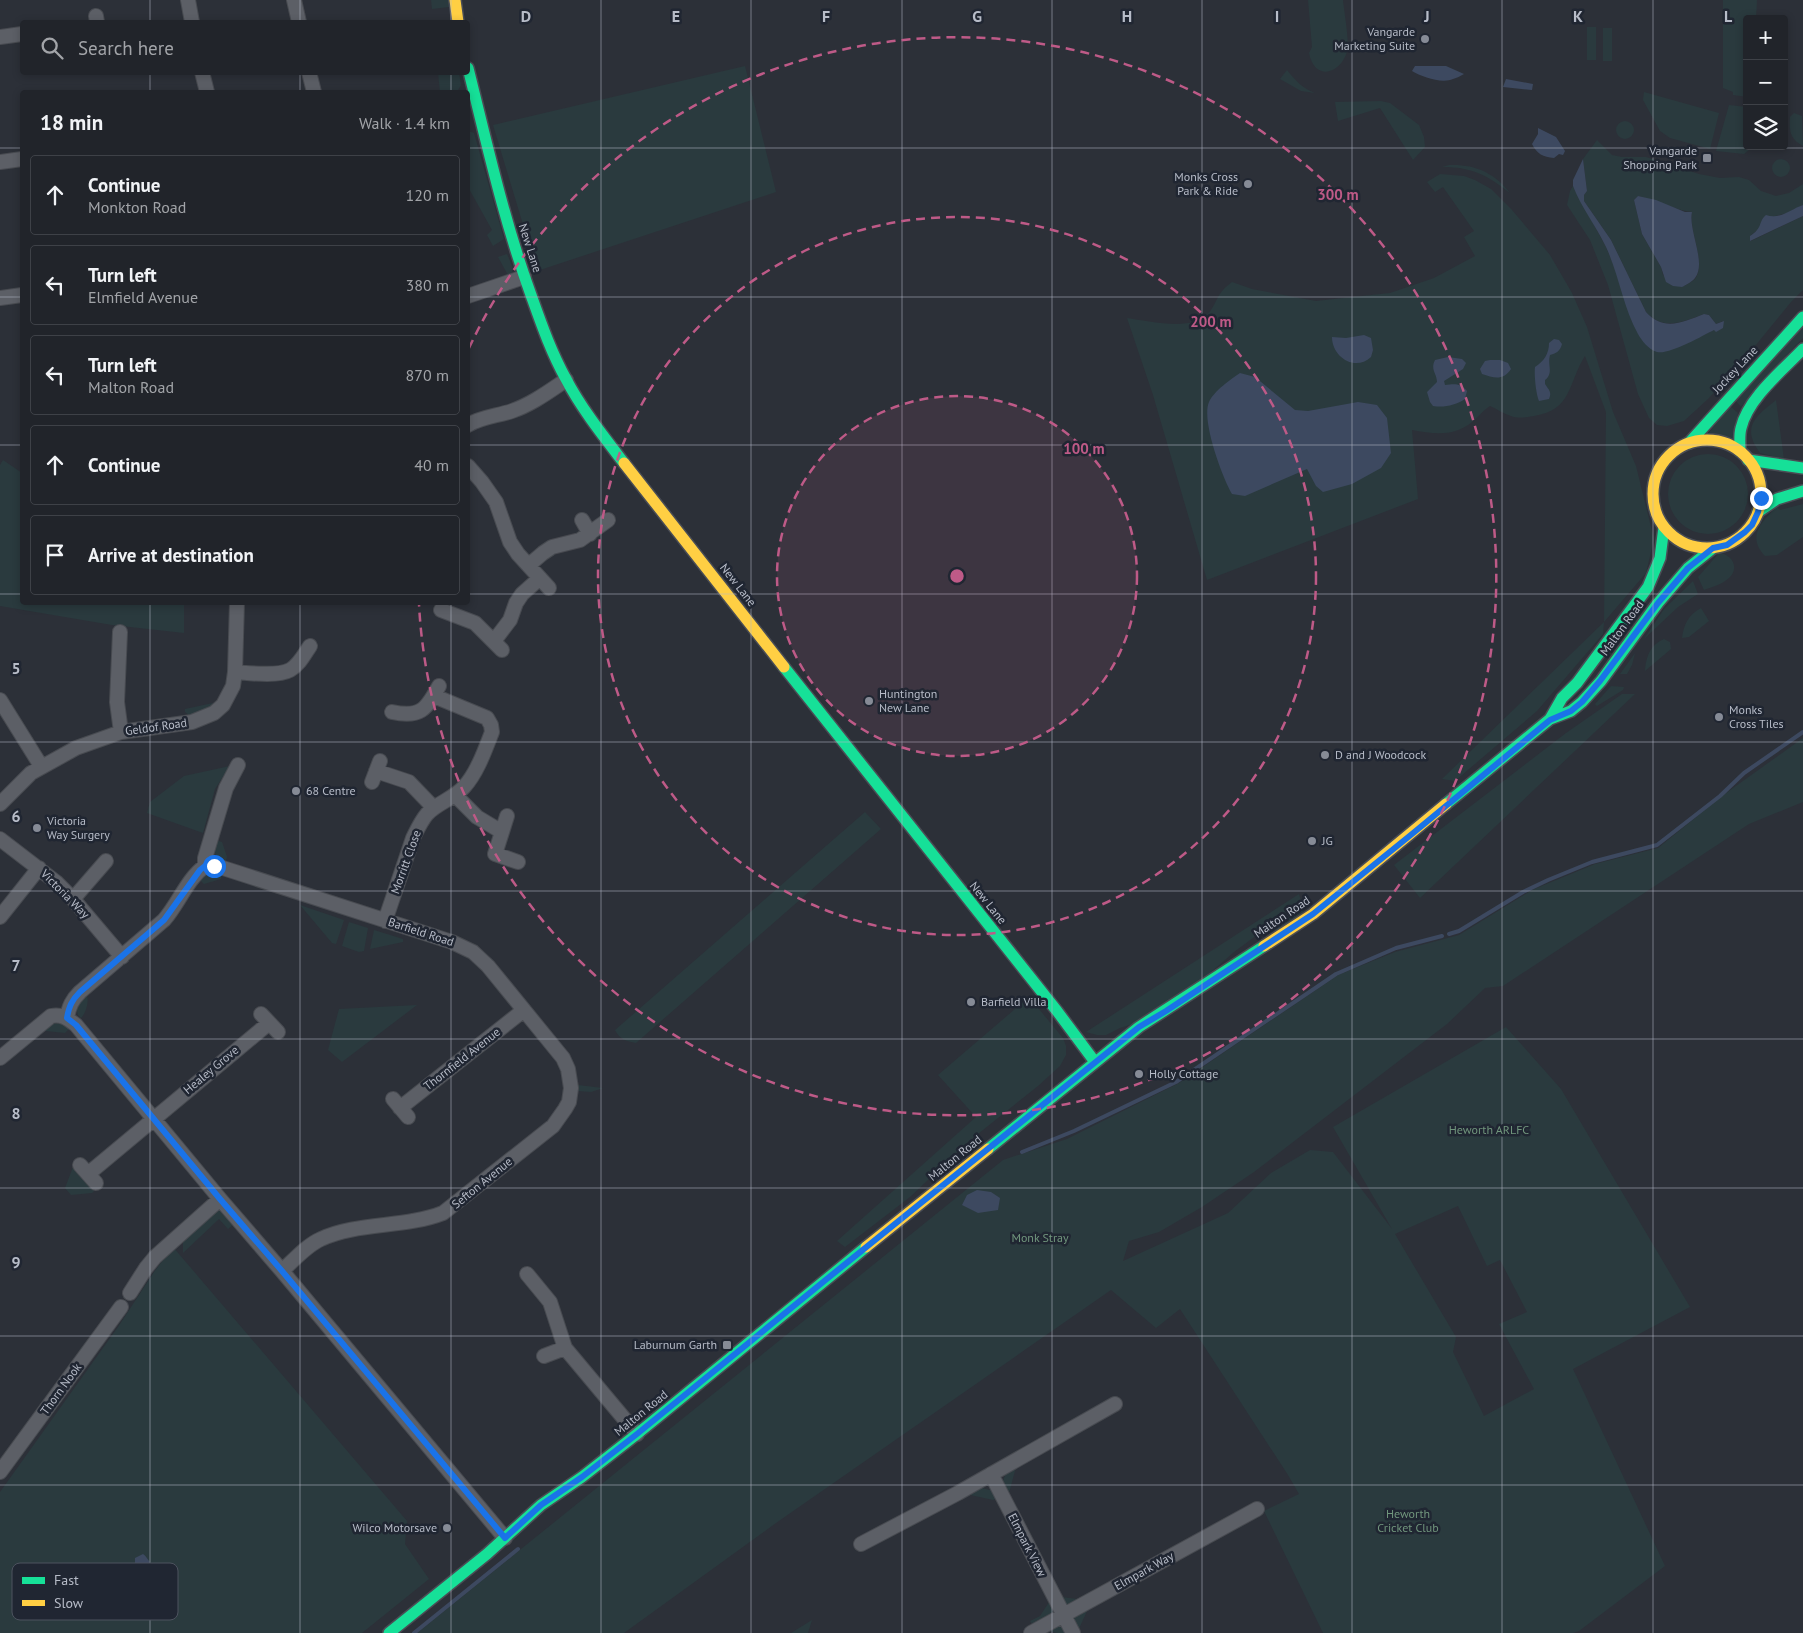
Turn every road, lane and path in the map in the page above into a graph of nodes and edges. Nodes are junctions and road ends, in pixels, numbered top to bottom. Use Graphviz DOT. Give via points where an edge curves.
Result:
graph roads {
  1 [pos="188,0"];
  2 [pos="294,0"];
  3 [pos="455,0"];
  4 [pos="192,20"];
  5 [pos="298,20"];
  6 [pos="458,20"];
  7 [pos="20,34"];
  8 [pos="0,37"];
  9 [pos="203,75"];
  10 [pos="310,75"];
  11 [pos="469,75"];
  12 [pos="206,90"];
  13 [pos="314,90"];
  14 [pos="471,100"];
  15 [pos="20,158"];
  16 [pos="0,162"];
  17 [pos="524,278"];
  18 [pos="20,295"];
  19 [pos="470,295"];
  20 [pos="0,298"];
  21 [pos="1803,318"];
  22 [pos="1803,349"];
  23 [pos="566,380"];
  24 [pos="470,424"];
  25 [pos="1689,443"];
  26 [pos="1744,456"];
  27 [pos="470,468"];
  28 [pos="1803,468"];
  29 [pos="1803,491"];
  30 [pos="1758,512"];
  31 [pos="582,520"];
  32 [pos="608,520"];
  33 [pos="1664,527"];
  34 [pos="590,534"];
  35 [pos="1713,548"];
  36 [pos="529,565"];
  37 [pos="237,605"];
  38 [pos="441,610"];
  39 [pos="120,632"];
  40 [pos="310,646"];
  41 [pos="235,672"];
  42 [pos="0,700"];
  43 [pos="392,712"];
  44 [pos="1550,720"];
  45 [pos="121,732"];
  46 [pos="238,765"];
  47 [pos="41,766"];
  48 [pos="376,771"];
  49 [pos="455,795"];
  50 [pos="0,804"];
  51 [pos="434,808"];
  52 [pos="507,816"];
  53 [pos="502,832"];
  54 [pos="0,839"];
  55 [pos="106,861"];
  56 [pos="518,862"];
  57 [pos="205,866"];
  58 [pos="38,868"];
  59 [pos="73,899"];
  60 [pos="0,917"];
  61 [pos="385,920"];
  62 [pos="122,956"];
  63 [pos="524,1010"];
  64 [pos="67,1018"];
  65 [pos="269,1023"];
  66 [pos="0,1058"];
  67 [pos="1095,1062"];
  68 [pos="571,1088"];
  69 [pos="400,1108"];
  70 [pos="154,1118"];
  71 [pos="88,1174"];
  72 [pos="220,1199"];
  73 [pos="282,1271"];
  74 [pos="527,1274"];
  75 [pos="130,1293"];
  76 [pos="121,1307"];
  77 [pos="565,1348"];
  78 [pos="544,1356"];
  79 [pos="1115,1404"];
  80 [pos="637,1434"];
  81 [pos="0,1472"];
  82 [pos="990,1474"];
  83 [pos="1257,1509"];
  84 [pos="505,1538"];
  85 [pos="861,1544"];
  86 [pos="1064,1615"];
  87 [pos="389,1633"];
  88 [pos="1031,1633"];
  89 [pos="1073,1633"];
  1 -- 4 [label="street"];
  2 -- 5 [label="street"];
  3 -- 6 [label="main road"];
  7 -- 8 [label="street"];
  9 -- 12 [label="street"];
  10 -- 13 [label="street"];
  11 -- 14 [label="main road, New Lane"];
  14 -- 17 [label="main road, New Lane"];
  15 -- 16 [label="street"];
  17 -- 19 [label="street"];
  17 -- 23 [label="main road, New Lane"];
  18 -- 20 [label="street"];
  21 -- 25 [label="main road, Jockey Lane"];
  22 -- 26 [label="main road" via="1745,416 1741,427"];
  23 -- 24 [label="street" via="529,404"];
  23 -- 67 [label="main road, New Lane" via="611,446"];
  25 -- 26 [label="main road" via="1716,441"];
  25 -- 33 [label="main road" via="1670,455 1660,467 1654,483 1652,498"];
  26 -- 28 [label="main road"];
  26 -- 30 [label="main road" via="1756,471 1760,484"];
  27 -- 36 [label="street" via="496,502 510,542"];
  29 -- 30 [label="main road" via="1777,499"];
  30 -- 35 [label="main road" via="1745,532 1727,545"];
  31 -- 34 [label="street"];
  32 -- 34 [label="street"];
  33 -- 35 [label="main road" via="1676,539 1694,547"];
  33 -- 44 [label="main road, Malton Road" via="1663,553 1648,587 1577,683 1562,698"];
  34 -- 36 [label="street" via="552,547"];
  35 -- 44 [label="main road, Malton Road" via="1688,568 1658,603 1582,702"];
  36 -- 38 [label="street" via="544,583 522,594 498,646 475,623"];
  37 -- 41 [label="street, Geldof Road"];
  39 -- 45 [label="street" via="117,702"];
  40 -- 41 [label="street" via="300,662 289,670 278,673"];
  41 -- 45 [label="street, Geldof Road" via="229,696 214,713 192,722"];
  42 -- 47 [label="street"];
  43 -- 49 [label="street, Morritt Close" via="405,715 422,711 436,691 486,718 492,732 472,777"];
  44 -- 67 [label="main road, Malton Road" via="1313,914 1139,1027"];
  45 -- 47 [label="street, Geldof Road" via="76,748"];
  46 -- 57 [label="street" via="226,788"];
  47 -- 50 [label="street, Geldof Road"];
  48 -- 51 [label="street" via="408,782"];
  49 -- 51 [label="street, Morritt Close"];
  49 -- 53 [label="street" via="477,817"];
  51 -- 61 [label="street, Morritt Close" via="426,815 413,838"];
  52 -- 53 [label="street"];
  53 -- 56 [label="street" via="495,854"];
  54 -- 58 [label="street, Victoria Way"];
  55 -- 59 [label="street"];
  57 -- 61 [label="street, Barfield Road" via="223,868"];
  57 -- 62 [label="street" via="195,875 164,920"];
  58 -- 59 [label="street, Victoria Way"];
  58 -- 60 [label="street"];
  59 -- 62 [label="street, Victoria Way"];
  61 -- 63 [label="street, Barfield Road" via="472,952 488,966"];
  62 -- 64 [label="street" via="76,996"];
  63 -- 68 [label="street, Barfield Road" via="562,1058 568,1069"];
  63 -- 69 [label="street, Thornfield Avenue"];
  64 -- 66 [label="street" via="51,1016"];
  64 -- 70 [label="street"];
  65 -- 70 [label="street, Healey Grove"];
  67 -- 80 [label="main road, Malton Road"];
  68 -- 73 [label="street, Sefton Avenue" via="566,1109 552,1126 443,1213 429,1219 344,1232 321,1239"];
  70 -- 71 [label="street, Healey Grove"];
  70 -- 72 [label="street"];
  72 -- 73 [label="street"];
  72 -- 75 [label="street" via="155,1257"];
  73 -- 84 [label="street"];
  74 -- 77 [label="street" via="550,1302"];
  76 -- 81 [label="street, Thorn Nook"];
  77 -- 78 [label="street"];
  77 -- 80 [label="street"];
  79 -- 82 [label="street"];
  80 -- 84 [label="main road, Malton Road" via="541,1505"];
  82 -- 85 [label="street"];
  82 -- 86 [label="street, Elmpark View"];
  83 -- 86 [label="street, Elmpark Way"];
  84 -- 87 [label="main road, Malton Road"];
  86 -- 88 [label="street, Elmpark Way"];
  86 -- 89 [label="street, Elmpark View"];
}
